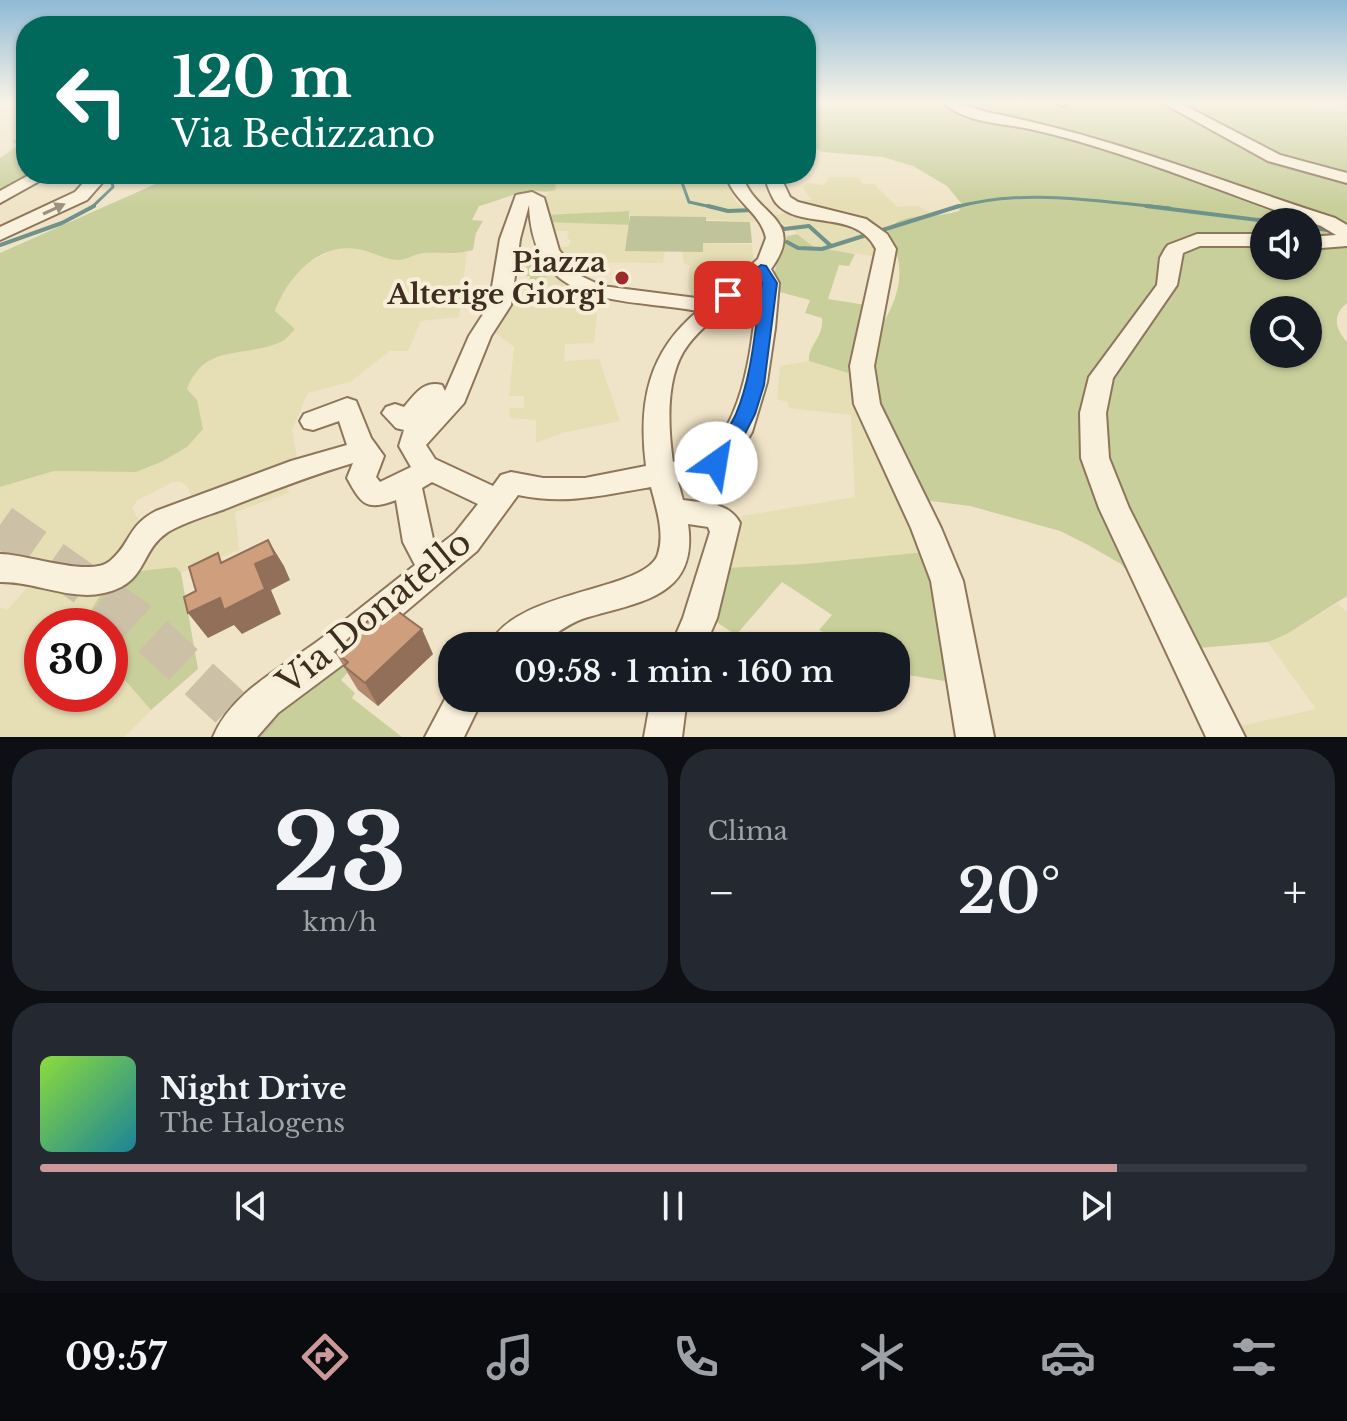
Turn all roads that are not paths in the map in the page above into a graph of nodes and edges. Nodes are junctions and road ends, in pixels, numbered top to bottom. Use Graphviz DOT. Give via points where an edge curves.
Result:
graph roads {
  1 [pos="1071,136"];
  2 [pos="1233,136"];
  3 [pos="1347,178"];
  4 [pos="27,184"];
  5 [pos="92,184"];
  6 [pos="736,184"];
  7 [pos="776,184"];
  8 [pos="0,198"];
  9 [pos="0,234"];
  10 [pos="1347,239"];
  11 [pos="1250,240"];
  12 [pos="1322,242"];
  13 [pos="761,269"];
  14 [pos="713,307"];
  15 [pos="313,421"];
  16 [pos="365,450"];
  17 [pos="661,470"];
  18 [pos="419,477"];
  19 [pos="504,492"];
  20 [pos="673,510"];
  21 [pos="0,568"];
  22 [pos="434,569"];
  23 [pos="530,632"];
  24 [pos="694,632"];
  25 [pos="457,712"];
  26 [pos="667,712"];
  27 [pos="232,737"];
  28 [pos="444,737"];
  29 [pos="663,737"];
  30 [pos="975,737"];
  31 [pos="1226,737"];
  1 -- 10 [label="street" via="1328,222"];
  2 -- 3 [label="street" via="1274,158"];
  4 -- 8 [label="street"];
  9 -- 5 [label="street, one-way" via="81,196"];
  6 -- 13 [label="street" via="742,198 776,233 773,252"];
  7 -- 30 [label="street" via="792,206 868,226 883,239 886,249 862,366 867,404 947,581"];
  10 -- 12 [label="street"];
  11 -- 31 [label="street" via="1197,240 1175,249 1167,285 1101,377 1093,413 1095,458 1114,508"];
  13 -- 14 [label="street"];
  13 -- 17 [label="street" via="769,283 755,385 745,414 722,459"];
  14 -- 17 [label="street" via="670,355 657,424"];
  14 -- 18 [label="street" via="580,284 542,239 538,202 524,197 510,239 500,305 480,336 462,384 414,418 412,446"];
  15 -- 16 [label="street" via="347,407"];
  16 -- 18 [label="street" via="370,456 361,478 374,496"];
  16 -- 21 [label="street" via="166,519 148,530 127,567 105,579"];
  17 -- 19 [label="street" via="585,489"];
  17 -- 20 [label="street"];
  18 -- 19 [label="street"];
  18 -- 22 [label="street" via="418,542"];
  19 -- 22 [label="street, Via Donatello" via="474,534"];
  20 -- 23 [label="street" via="672,561 666,571 625,593 570,609"];
  20 -- 24 [label="street" via="715,516 725,523"];
  22 -- 27 [label="street, Via Donatello" via="265,700"];
  25 -- 28 [label="street"];
  26 -- 29 [label="street"];
}
